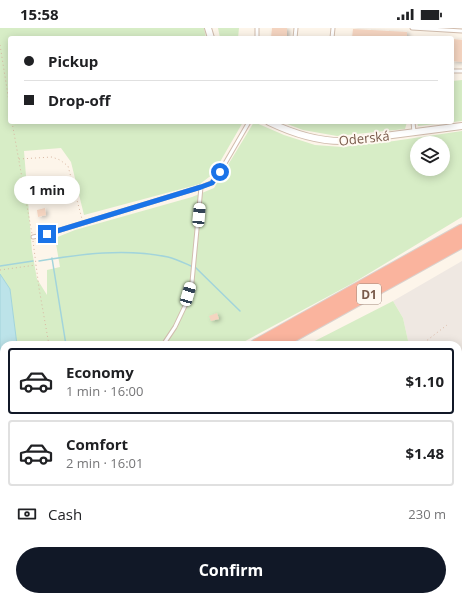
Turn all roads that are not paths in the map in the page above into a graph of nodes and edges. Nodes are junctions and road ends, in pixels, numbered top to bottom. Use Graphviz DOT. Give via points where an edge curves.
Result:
graph roads {
  1 [pos="412,28"];
  2 [pos="462,30"];
  3 [pos="248,124"];
  4 [pos="273,124"];
  5 [pos="413,124"];
  6 [pos="462,126"];
  7 [pos="414,132"];
  8 [pos="201,187"];
  9 [pos="462,230"];
  10 [pos="33,237"];
  11 [pos="462,242"];
  12 [pos="166,341"];
  13 [pos="263,341"];
  14 [pos="284,341"];
  1 -- 2 [label="lane"];
  3 -- 8 [label="lane" via="212,183"];
  4 -- 7 [label="street, Oderská" via="303,136 332,141"];
  5 -- 7 [label="lane"];
  6 -- 7 [label="street, Oderská"];
  8 -- 10 [label="lane"];
  8 -- 12 [label="lane" via="192,282 185,306"];
  9 -- 13 [label="highway, D1"];
  11 -- 14 [label="highway, D1"];
}
